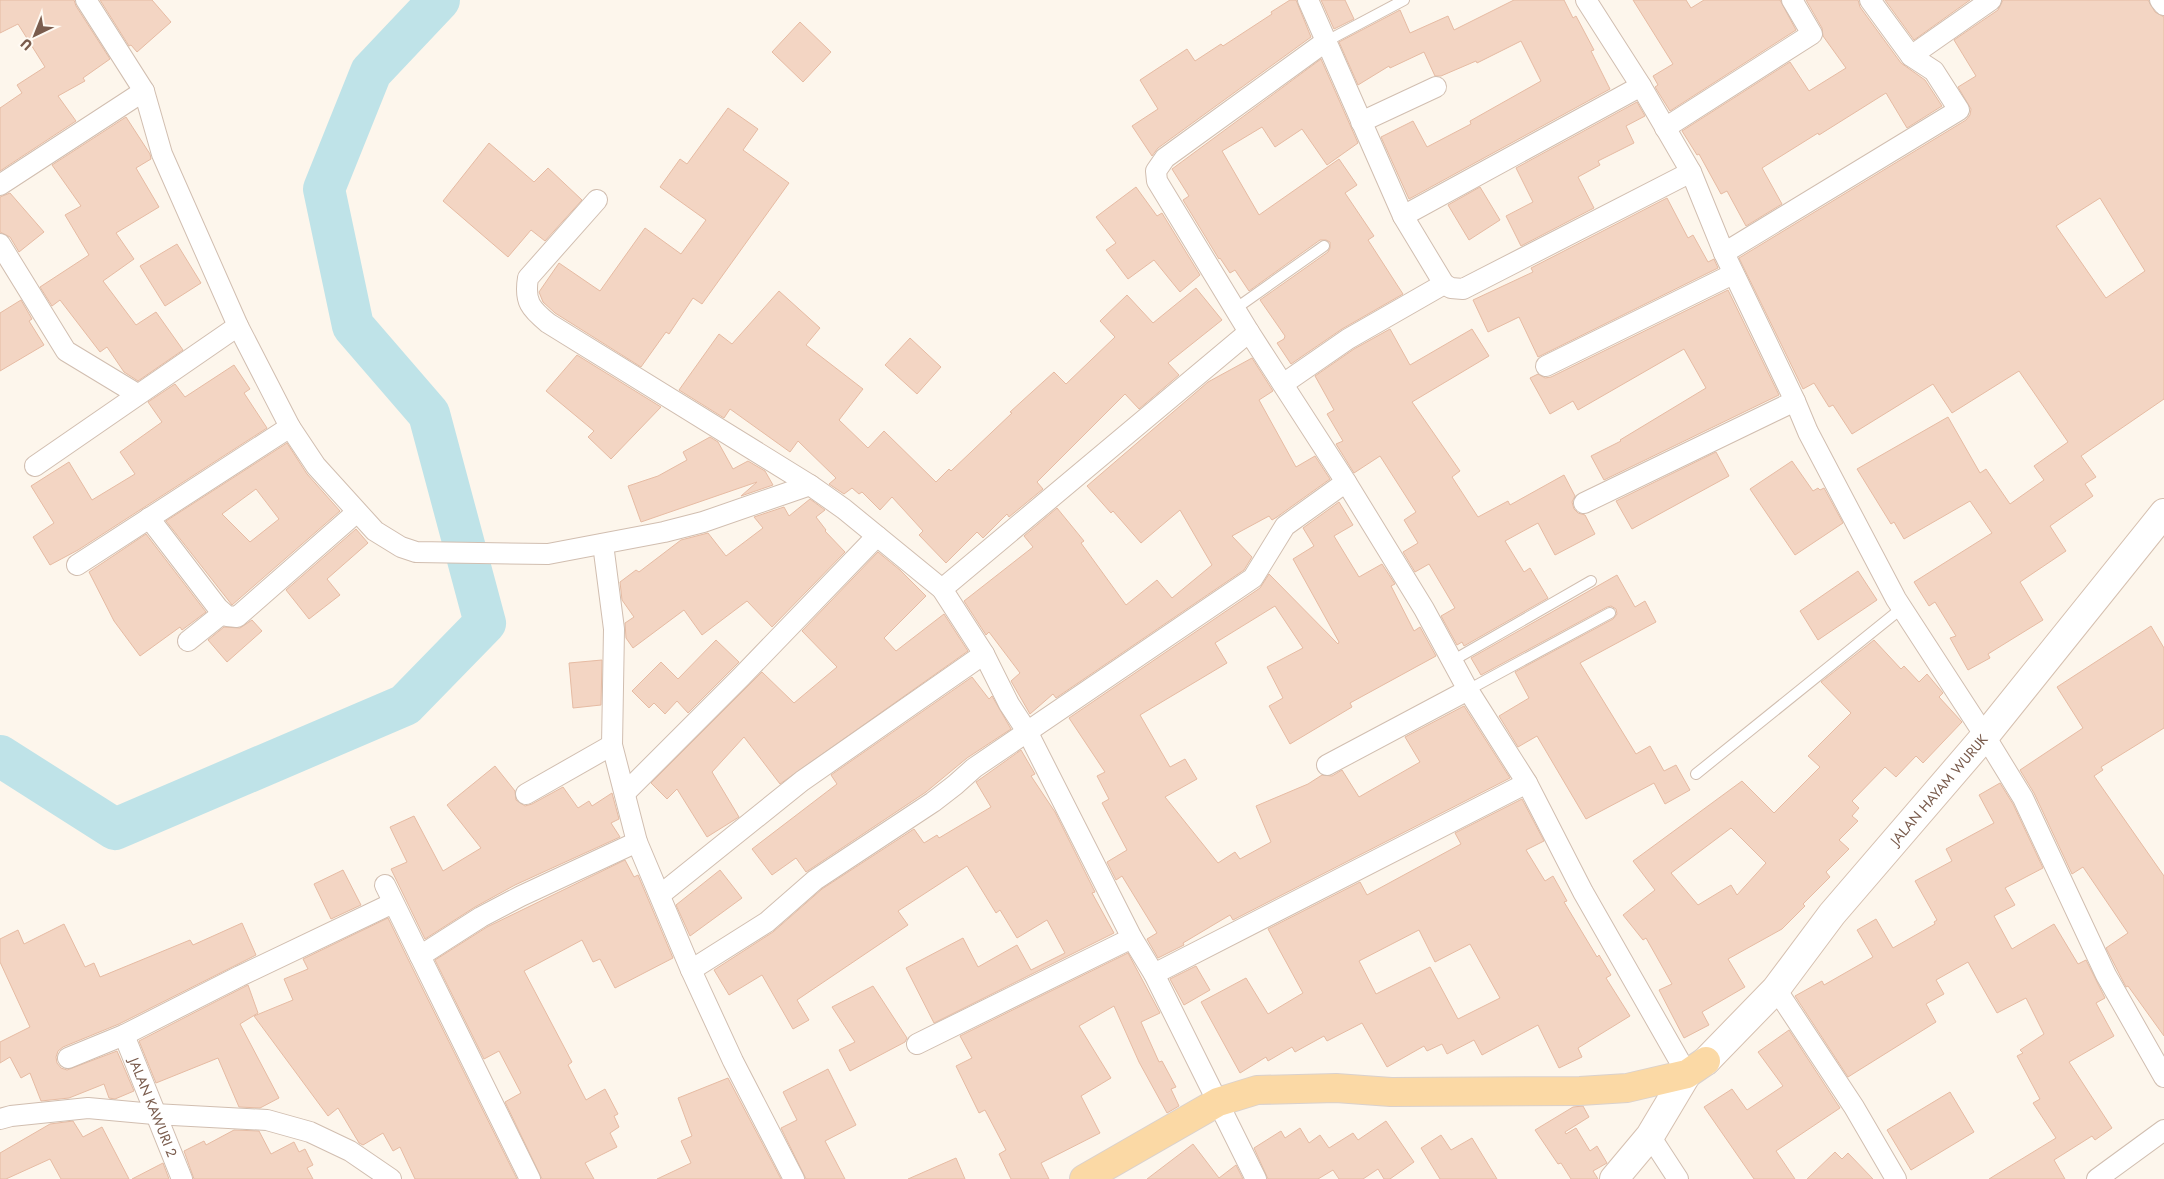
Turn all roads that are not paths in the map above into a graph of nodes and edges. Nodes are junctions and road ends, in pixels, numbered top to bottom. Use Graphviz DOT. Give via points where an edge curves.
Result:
graph roads {
  1 [pos="86,0"];
  2 [pos="1308,0"];
  3 [pos="1404,0"];
  4 [pos="1586,0"];
  5 [pos="1792,0"];
  6 [pos="1870,0"];
  7 [pos="1991,0"];
  8 [pos="2160,0"];
  9 [pos="2164,5"];
  10 [pos="1326,42"];
  11 [pos="1910,56"];
  12 [pos="1641,86"];
  13 [pos="1436,87"];
  14 [pos="144,91"];
  15 [pos="1361,122"];
  16 [pos="1665,128"];
  17 [pos="1691,172"];
  18 [pos="0,185"];
  19 [pos="597,200"];
  20 [pos="1403,216"];
  21 [pos="0,244"];
  22 [pos="1324,246"];
  23 [pos="1724,253"];
  24 [pos="1733,274"];
  25 [pos="1444,284"];
  26 [pos="1235,309"];
  27 [pos="238,326"];
  28 [pos="1249,332"];
  29 [pos="1546,366"];
  30 [pos="1283,384"];
  31 [pos="137,394"];
  32 [pos="1795,401"];
  33 [pos="290,427"];
  34 [pos="35,466"];
  35 [pos="1346,482"];
  36 [pos="810,485"];
  37 [pos="1584,503"];
  38 [pos="357,512"];
  39 [pos="2164,513"];
  40 [pos="149,518"];
  41 [pos="877,536"];
  42 [pos="603,544"];
  43 [pos="77,565"];
  44 [pos="1592,582"];
  45 [pos="942,589"];
  46 [pos="1902,608"];
  47 [pos="223,613"];
  48 [pos="1610,614"];
  49 [pos="188,641"];
  50 [pos="984,654"];
  51 [pos="1452,661"];
  52 [pos="1468,690"];
  53 [pos="1028,733"];
  54 [pos="1985,736"];
  55 [pos="612,745"];
  56 [pos="1327,765"];
  57 [pos="1696,774"];
  58 [pos="1527,783"];
  59 [pos="626,792"];
  60 [pos="526,794"];
  61 [pos="637,842"];
  62 [pos="660,895"];
  63 [pos="1132,938"];
  64 [pos="420,956"];
  65 [pos="691,970"];
  66 [pos="1154,974"];
  67 [pos="1776,989"];
  68 [pos="124,1035"];
  69 [pos="917,1044"];
  70 [pos="68,1058"];
  71 [pos="1697,1068"];
  72 [pos="2164,1077"];
  73 [pos="1218,1102"];
  74 [pos="154,1114"];
  75 [pos="0,1119"];
  76 [pos="2164,1130"];
  77 [pos="1650,1136"];
  78 [pos="182,1179"];
  79 [pos="390,1179"];
  80 [pos="530,1179"];
  81 [pos="794,1179"];
  82 [pos="1084,1179"];
  83 [pos="1256,1179"];
  84 [pos="1614,1179"];
  85 [pos="1678,1179"];
  86 [pos="1896,1179"];
  87 [pos="2097,1179"];
  1 -- 14 [label="street"];
  2 -- 10 [label="street"];
  3 -- 10 [label="lane"];
  4 -- 12 [label="street"];
  5 -- 16 [label="street" via="1812,34"];
  6 -- 11 [label="street"];
  7 -- 11 [label="street"];
  8 -- 9 [label="street"];
  10 -- 15 [label="street"];
  10 -- 26 [label="street" via="1165,158 1156,171 1157,181"];
  11 -- 23 [label="street" via="1934,71 1959,110"];
  12 -- 16 [label="street"];
  12 -- 20 [label="street"];
  13 -- 15 [label="street"];
  14 -- 18 [label="street"];
  14 -- 27 [label="street" via="162,154"];
  15 -- 20 [label="street"];
  16 -- 17 [label="street"];
  17 -- 23 [label="street"];
  17 -- 25 [label="street" via="1463,288"];
  19 -- 36 [label="street" via="528,278 526,293 535,313"];
  20 -- 25 [label="street"];
  21 -- 31 [label="street" via="66,351"];
  22 -- 26 [label="lane"];
  23 -- 24 [label="street"];
  24 -- 29 [label="street"];
  24 -- 32 [label="street"];
  25 -- 30 [label="street" via="1348,339"];
  26 -- 28 [label="street"];
  27 -- 31 [label="street"];
  27 -- 33 [label="street"];
  28 -- 30 [label="street"];
  28 -- 45 [label="street"];
  30 -- 35 [label="street"];
  31 -- 34 [label="street"];
  32 -- 37 [label="street"];
  32 -- 46 [label="street" via="1808,432"];
  33 -- 38 [label="street" via="316,466"];
  33 -- 40 [label="street"];
  35 -- 51 [label="street"];
  35 -- 53 [label="street" via="1284,526 1253,578"];
  36 -- 41 [label="street"];
  36 -- 42 [label="street" via="703,522"];
  38 -- 42 [label="street" via="375,530 401,547 416,552 548,554"];
  38 -- 47 [label="street" via="237,617"];
  39 -- 54 [label="main road, JALAN HAYAM WURUK"];
  40 -- 43 [label="street"];
  40 -- 47 [label="street"];
  41 -- 45 [label="street"];
  41 -- 59 [label="street"];
  42 -- 55 [label="street" via="614,629"];
  44 -- 51 [label="lane"];
  45 -- 50 [label="street"];
  46 -- 54 [label="street"];
  46 -- 57 [label="lane"];
  47 -- 49 [label="street"];
  48 -- 52 [label="lane"];
  50 -- 53 [label="street"];
  50 -- 62 [label="street" via="802,781"];
  51 -- 52 [label="street"];
  52 -- 56 [label="street"];
  52 -- 58 [label="street"];
  53 -- 63 [label="street"];
  53 -- 65 [label="street" via="974,768 933,802 815,880 767,922"];
  54 -- 67 [label="main road, JALAN HAYAM WURUK" via="1832,914"];
  54 -- 72 [label="street" via="2023,798 2106,975"];
  55 -- 59 [label="street"];
  55 -- 60 [label="street"];
  58 -- 66 [label="street"];
  58 -- 71 [label="street" via="1583,892"];
  59 -- 61 [label="street"];
  61 -- 62 [label="street"];
  61 -- 64 [label="street" via="481,917"];
  62 -- 65 [label="street"];
  63 -- 66 [label="street"];
  63 -- 69 [label="street"];
  64 -- 68 [label="street" via="389,894"];
  64 -- 80 [label="street"];
  65 -- 81 [label="street" via="733,1061"];
  66 -- 73 [label="street"];
  67 -- 71 [label="main road, JALAN HAYAM WURUK"];
  67 -- 86 [label="street" via="1854,1107"];
  68 -- 70 [label="street"];
  68 -- 74 [label="street, JALAN KAWURI 2"];
  71 -- 73 [label="main road" via="1627,1088 1580,1092 1257,1090"];
  71 -- 77 [label="main road, JALAN HAYAM WURUK"];
  73 -- 82 [label="main road"];
  73 -- 83 [label="street"];
  74 -- 75 [label="street" via="88,1108"];
  74 -- 78 [label="street, JALAN KAWURI 2"];
  74 -- 79 [label="street" via="267,1120 310,1132 350,1151"];
  76 -- 87 [label="street"];
  77 -- 84 [label="main road, JALAN HAYAM WURUK"];
  77 -- 85 [label="street"];
}
